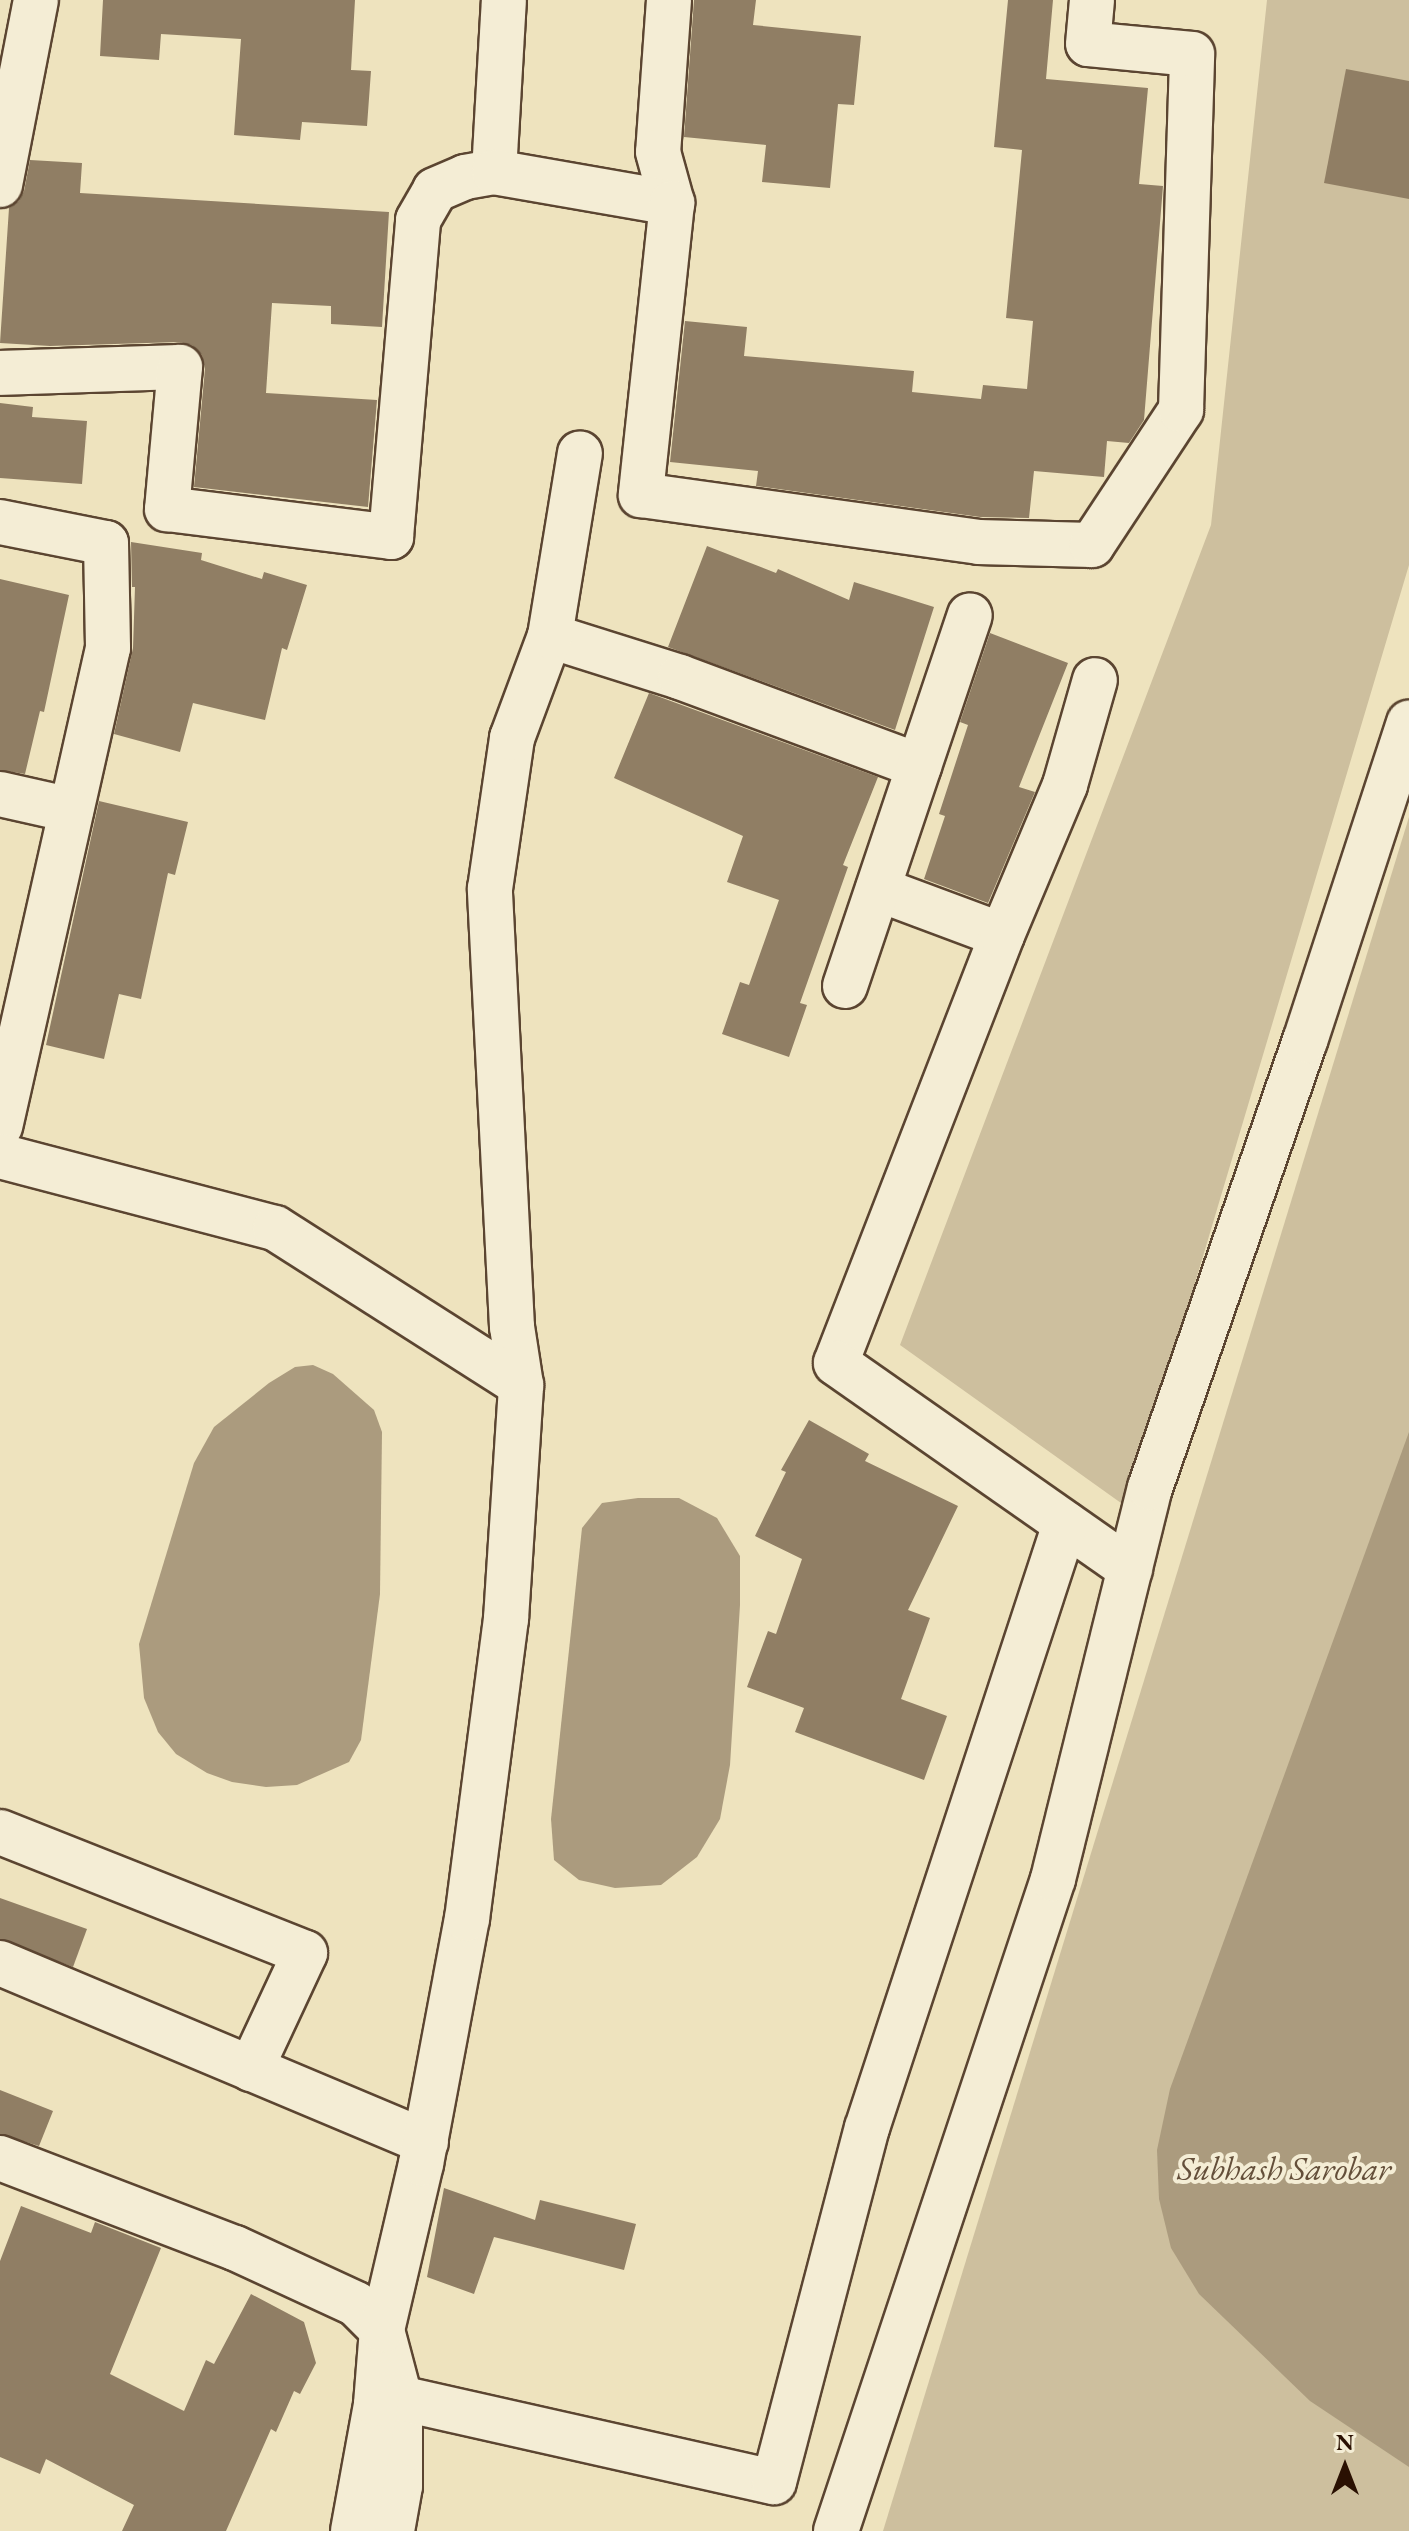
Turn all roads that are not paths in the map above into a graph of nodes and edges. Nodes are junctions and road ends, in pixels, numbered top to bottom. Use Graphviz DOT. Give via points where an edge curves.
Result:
graph roads {
  1 [pos="36,0"];
  2 [pos="504,0"];
  3 [pos="669,0"];
  4 [pos="1092,0"];
  5 [pos="494,172"];
  6 [pos="0,185"];
  7 [pos="672,203"];
  8 [pos="0,373"];
  9 [pos="580,453"];
  10 [pos="0,522"];
  11 [pos="970,615"];
  12 [pos="550,636"];
  13 [pos="1095,680"];
  14 [pos="1409,723"];
  15 [pos="919,766"];
  16 [pos="0,794"];
  17 [pos="71,810"];
  18 [pos="878,889"];
  19 [pos="1002,935"];
  20 [pos="845,986"];
  21 [pos="0,1126"];
  22 [pos="0,1156"];
  23 [pos="521,1385"];
  24 [pos="1065,1524"];
  25 [pos="1130,1569"];
  26 [pos="0,1832"];
  27 [pos="0,1963"];
  28 [pos="251,2069"];
  29 [pos="426,2142"];
  30 [pos="0,2158"];
  31 [pos="382,2330"];
  32 [pos="400,2398"];
  33 [pos="353,2531"];
  34 [pos="392,2531"];
  35 [pos="836,2531"];
  1 -- 6 [label="street"];
  2 -- 5 [label="street"];
  3 -- 7 [label="street" via="658,152"];
  4 -- 7 [label="street" via="1088,44 1192,54 1181,410 1092,545 978,542 641,495"];
  5 -- 7 [label="street"];
  5 -- 8 [label="street" via="435,190 418,220 391,537 167,509 180,367"];
  9 -- 12 [label="street"];
  10 -- 17 [label="street" via="106,543 108,648"];
  11 -- 15 [label="street"];
  12 -- 15 [label="street" via="680,677"];
  12 -- 23 [label="street" via="512,738 490,889 512,1327"];
  13 -- 19 [label="street" via="1065,785"];
  14 -- 25 [label="street" via="1150,1488"];
  15 -- 18 [label="street"];
  16 -- 17 [label="street"];
  17 -- 21 [label="street"];
  18 -- 19 [label="street"];
  18 -- 20 [label="street"];
  19 -- 24 [label="street" via="836,1363"];
  22 -- 23 [label="street" via="275,1228"];
  23 -- 29 [label="street" via="506,1619 491,1745 467,1919"];
  24 -- 25 [label="street"];
  24 -- 32 [label="street" via="867,2128 774,2482"];
  25 -- 35 [label="street" via="1053,1879"];
  26 -- 28 [label="street" via="305,1953"];
  27 -- 28 [label="street"];
  28 -- 29 [label="street"];
  29 -- 31 [label="street"];
  30 -- 31 [label="street" via="324,2286 356,2304"];
  31 -- 32 [label="street"];
  31 -- 33 [label="street" via="376,2404"];
  32 -- 34 [label="street" via="400,2486"];
}
